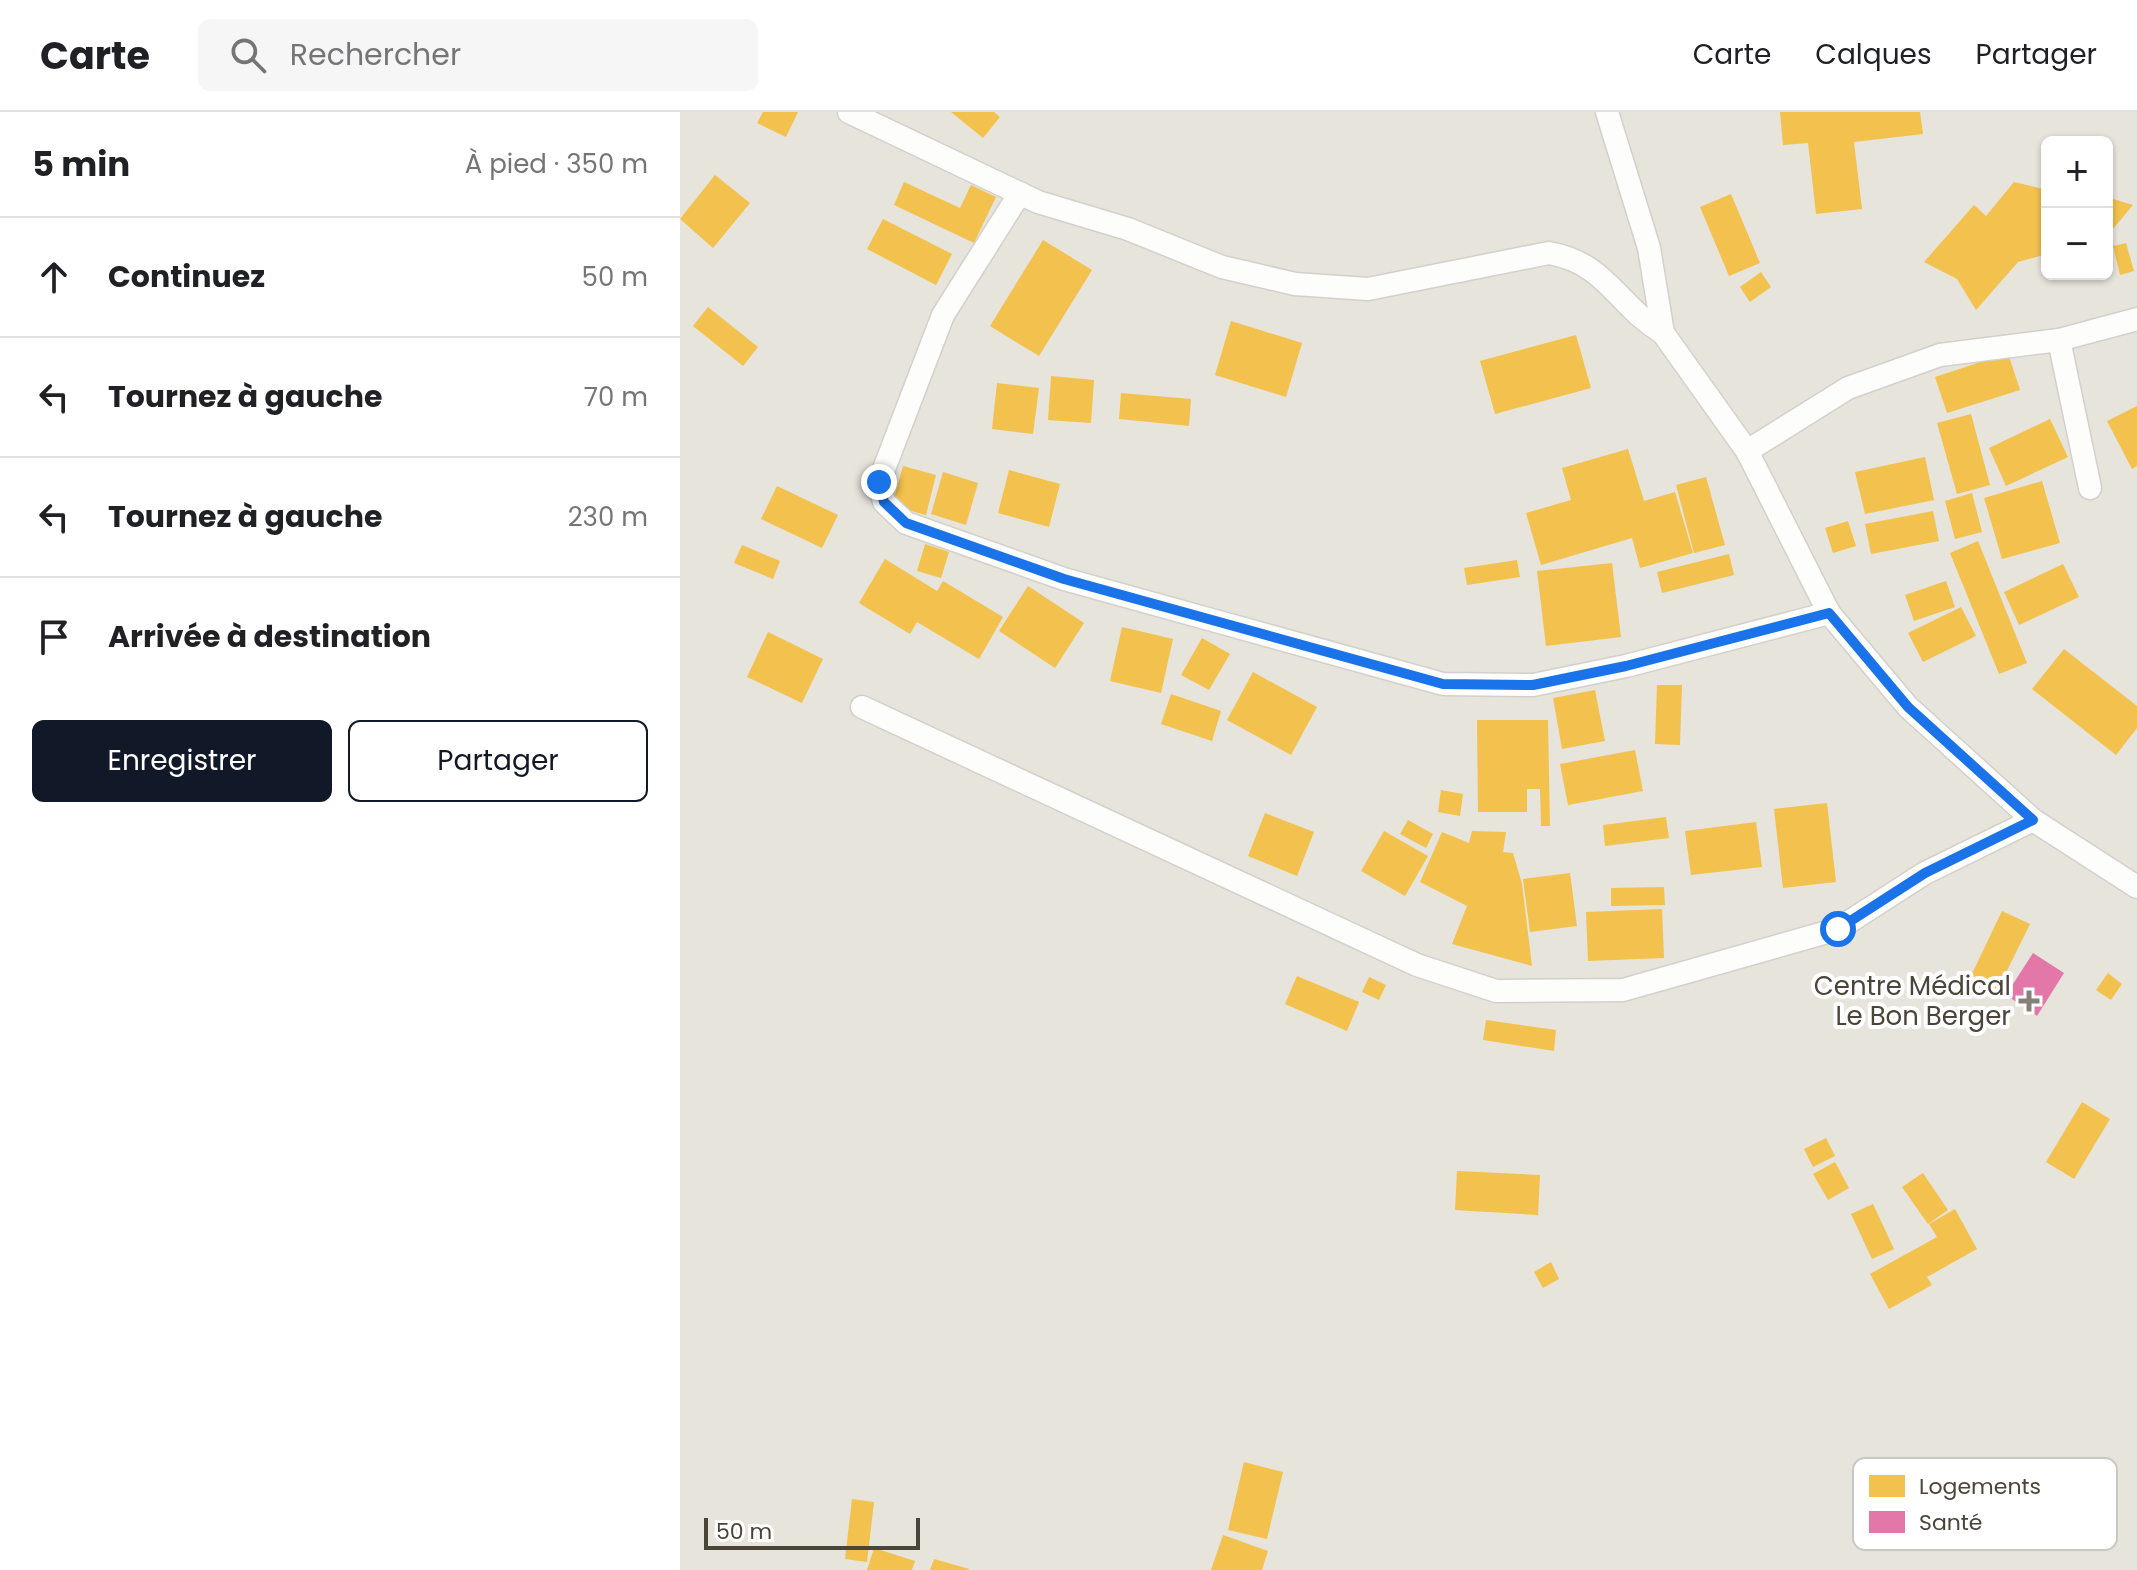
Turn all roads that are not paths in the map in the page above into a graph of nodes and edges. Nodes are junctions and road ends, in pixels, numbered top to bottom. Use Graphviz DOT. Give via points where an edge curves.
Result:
graph roads {
  1 [pos="849,112"];
  2 [pos="1607,112"];
  3 [pos="1020,193"];
  4 [pos="2137,319"];
  5 [pos="1663,333"];
  6 [pos="2059,340"];
  7 [pos="1747,451"];
  8 [pos="2090,488"];
  9 [pos="1829,613"];
  10 [pos="862,707"];
  11 [pos="2033,820"];
  12 [pos="2137,887"];
  1 -- 3 [label="street"];
  2 -- 5 [label="street" via="1649,248"];
  3 -- 5 [label="street" via="1222,267 1295,284 1368,289 1549,253 1573,257 1593,268 1640,319"];
  3 -- 9 [label="street" via="943,315 879,482 884,502 906,523 1064,579 1443,684 1533,685"];
  4 -- 6 [label="street"];
  5 -- 7 [label="street"];
  6 -- 7 [label="street" via="1927,360 1848,388"];
  6 -- 8 [label="street"];
  7 -- 9 [label="street"];
  9 -- 11 [label="street" via="1908,707"];
  10 -- 11 [label="street" via="1417,965 1496,991 1623,990 1838,929 1925,873"];
  11 -- 12 [label="street"];
}
